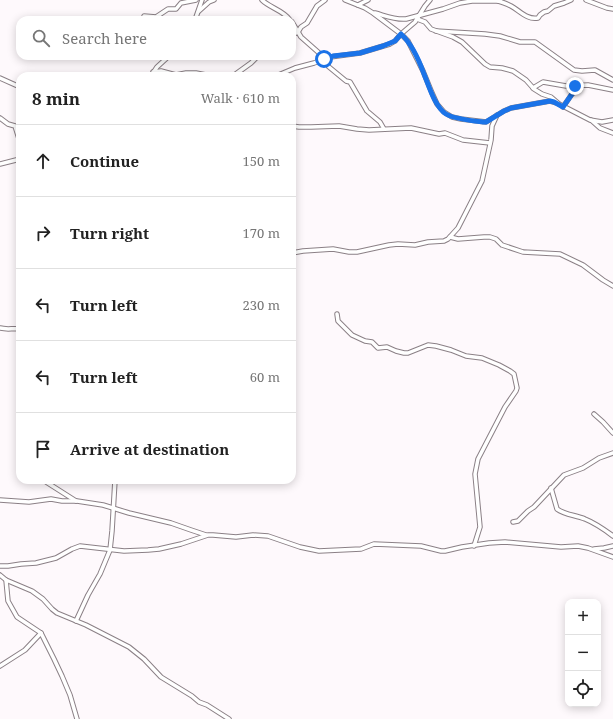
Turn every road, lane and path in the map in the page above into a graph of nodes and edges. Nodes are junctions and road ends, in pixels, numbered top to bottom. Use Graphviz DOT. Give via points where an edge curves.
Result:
graph roads {
  1 [pos="196,0"];
  2 [pos="202,0"];
  3 [pos="214,0"];
  4 [pos="262,0"];
  5 [pos="325,0"];
  6 [pos="345,0"];
  7 [pos="368,0"];
  8 [pos="430,0"];
  9 [pos="499,0"];
  10 [pos="571,0"];
  11 [pos="586,0"];
  12 [pos="358,5"];
  13 [pos="613,9"];
  14 [pos="198,12"];
  15 [pos="373,13"];
  16 [pos="158,16"];
  17 [pos="196,16"];
  18 [pos="286,16"];
  19 [pos="419,17"];
  20 [pos="296,29"];
  21 [pos="436,31"];
  22 [pos="298,32"];
  23 [pos="401,34"];
  24 [pos="324,59"];
  25 [pos="165,60"];
  26 [pos="254,60"];
  27 [pos="153,72"];
  28 [pos="238,72"];
  29 [pos="286,72"];
  30 [pos="0,78"];
  31 [pos="613,80"];
  32 [pos="16,85"];
  33 [pos="580,85"];
  34 [pos="533,88"];
  35 [pos="613,90"];
  36 [pos="562,106"];
  37 [pos="498,114"];
  38 [pos="0,118"];
  39 [pos="590,120"];
  40 [pos="613,120"];
  41 [pos="296,127"];
  42 [pos="16,129"];
  43 [pos="384,129"];
  44 [pos="613,133"];
  45 [pos="490,143"];
  46 [pos="16,160"];
  47 [pos="0,164"];
  48 [pos="450,238"];
  49 [pos="296,252"];
  50 [pos="613,286"];
  51 [pos="337,314"];
  52 [pos="0,328"];
  53 [pos="16,328"];
  54 [pos="594,414"];
  55 [pos="613,434"];
  56 [pos="613,453"];
  57 [pos="49,484"];
  58 [pos="115,484"];
  59 [pos="551,488"];
  60 [pos="0,500"];
  61 [pos="77,501"];
  62 [pos="113,508"];
  63 [pos="512,522"];
  64 [pos="208,535"];
  65 [pos="613,536"];
  66 [pos="474,546"];
  67 [pos="613,546"];
  68 [pos="593,549"];
  69 [pos="110,550"];
  70 [pos="613,557"];
  71 [pos="0,566"];
  72 [pos="0,575"];
  73 [pos="6,580"];
  74 [pos="76,621"];
  75 [pos="41,633"];
  76 [pos="0,666"];
  77 [pos="77,719"];
  78 [pos="229,719"];
  1 -- 16 [label="street" via="181,3 176,9 168,9"];
  2 -- 14 [label="street"];
  3 -- 14 [label="street"];
  4 -- 18 [label="street"];
  5 -- 22 [label="street" via="317,6"];
  6 -- 12 [label="street"];
  7 -- 12 [label="street"];
  8 -- 19 [label="street"];
  9 -- 10 [label="street" via="526,17 534,19 554,6"];
  9 -- 19 [label="street" via="460,3"];
  11 -- 13 [label="street"];
  12 -- 15 [label="street"];
  14 -- 17 [label="street"];
  15 -- 19 [label="street" via="400,20"];
  15 -- 23 [label="street"];
  19 -- 21 [label="street"];
  19 -- 23 [label="street"];
  20 -- 22 [label="street"];
  21 -- 31 [label="street" via="485,34 520,42 535,42 574,70 595,70"];
  21 -- 34 [label="street" via="462,42 487,66 517,73"];
  22 -- 24 [label="street"];
  23 -- 24 [label="street" via="395,41 383,46"];
  23 -- 37 [label="street" via="410,44 437,104 444,112 483,122"];
  24 -- 29 [label="street"];
  24 -- 43 [label="street" via="326,64 350,82 367,111"];
  25 -- 27 [label="street"];
  26 -- 28 [label="street"];
  30 -- 32 [label="street"];
  33 -- 34 [label="street" via="566,86 543,82"];
  33 -- 35 [label="street"];
  33 -- 36 [label="street"];
  34 -- 36 [label="street"];
  36 -- 37 [label="street" via="554,102 545,102 511,108"];
  36 -- 39 [label="street"];
  37 -- 45 [label="street" via="492,126"];
  38 -- 42 [label="street" via="15,126"];
  39 -- 40 [label="street"];
  39 -- 44 [label="street" via="600,128"];
  41 -- 43 [label="street"];
  43 -- 45 [label="street" via="415,128"];
  45 -- 48 [label="street" via="482,181 458,228"];
  46 -- 47 [label="street"];
  48 -- 49 [label="street" via="444,241 415,245 398,244 357,252 333,249"];
  48 -- 50 [label="street" via="490,237 502,245 523,252 560,254 584,265"];
  51 -- 66 [label="street" via="338,321 352,335 372,342 378,348 387,347 408,353 423,347 436,346 466,356 482,358 514,374 516,391 480,454 475,470 480,527"];
  52 -- 53 [label="street"];
  54 -- 55 [label="street"];
  56 -- 59 [label="street" via="567,474"];
  57 -- 61 [label="street"];
  58 -- 62 [label="street"];
  59 -- 63 [label="street" via="518,521"];
  59 -- 65 [label="street" via="557,509 586,519"];
  60 -- 61 [label="street"];
  61 -- 62 [label="street"];
  62 -- 64 [label="street"];
  62 -- 69 [label="street"];
  64 -- 66 [label="street" via="265,535 319,551 361,549 374,544 422,546 441,551"];
  64 -- 69 [label="street" via="159,549"];
  66 -- 68 [label="street" via="510,542"];
  67 -- 68 [label="street"];
  68 -- 70 [label="street"];
  69 -- 71 [label="street" via="80,546 56,558 36,563"];
  69 -- 74 [label="street"];
  72 -- 73 [label="street"];
  73 -- 74 [label="street" via="32,591 57,613"];
  73 -- 75 [label="street" via="8,601 17,617"];
  74 -- 78 [label="street" via="129,647 161,677"];
  75 -- 76 [label="street" via="25,650"];
  75 -- 77 [label="street" via="70,695"];
}
